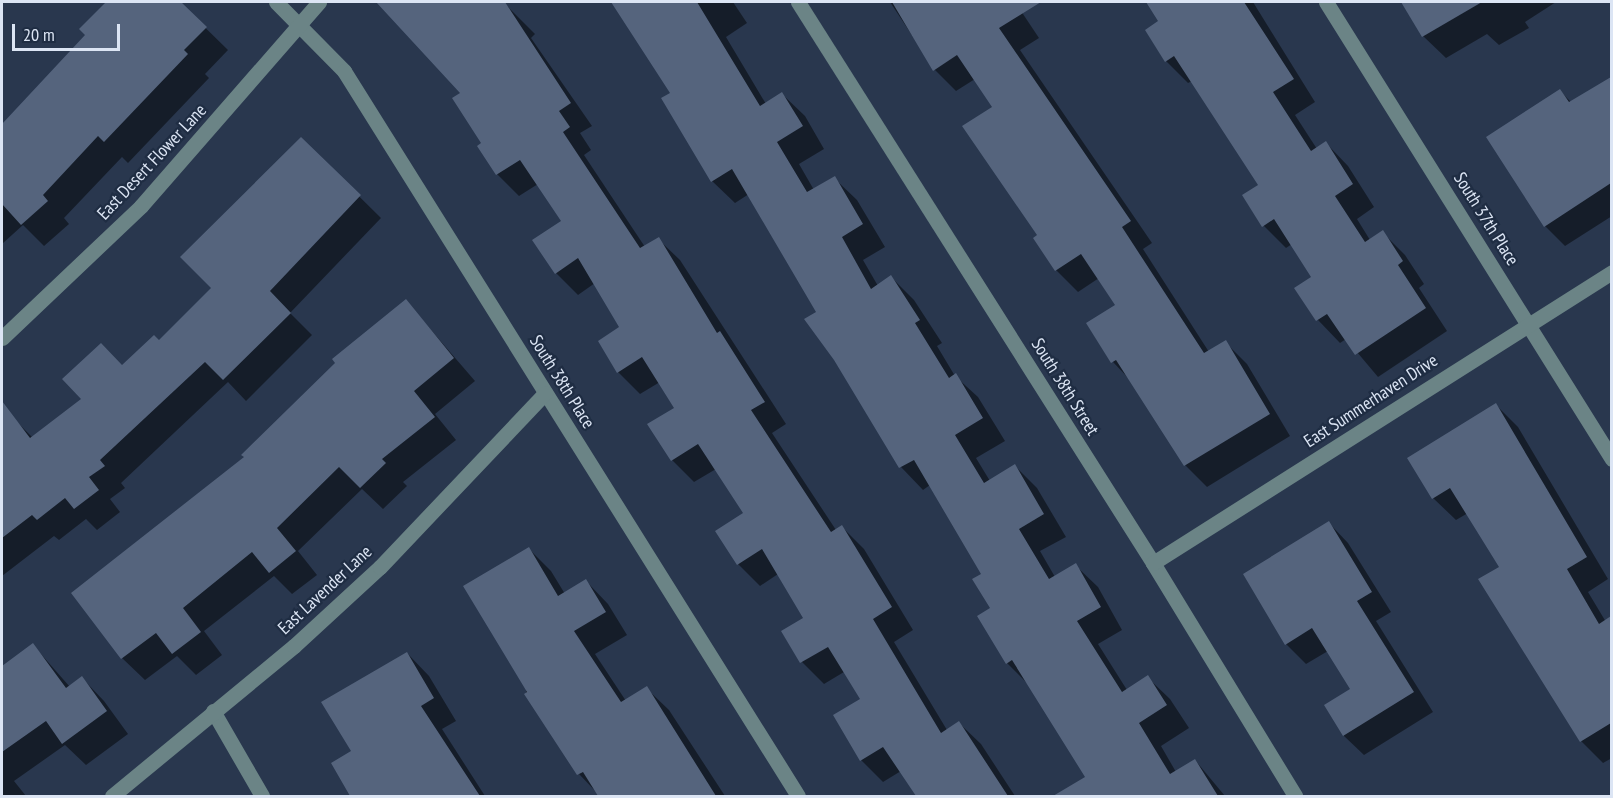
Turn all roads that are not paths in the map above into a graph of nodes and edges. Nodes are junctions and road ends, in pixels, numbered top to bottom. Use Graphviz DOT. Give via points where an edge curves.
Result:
graph roads {
  1 [pos="276,2"];
  2 [pos="319,2"];
  3 [pos="798,2"];
  4 [pos="1326,2"];
  5 [pos="300,23"];
  6 [pos="1611,272"];
  7 [pos="1529,323"];
  8 [pos="2,339"];
  9 [pos="546,393"];
  10 [pos="1611,459"];
  11 [pos="1153,563"];
  12 [pos="213,711"];
  13 [pos="112,796"];
  14 [pos="262,796"];
  15 [pos="798,796"];
  16 [pos="1295,796"];
  1 -- 5 [label="street, South 38th Place"];
  2 -- 5 [label="street, East Desert Flower Lane"];
  3 -- 11 [label="street, South 38th Street"];
  4 -- 7 [label="street, South 37th Place"];
  5 -- 8 [label="street, East Desert Flower Lane" via="141,206"];
  5 -- 9 [label="street, South 38th Place" via="344,71"];
  6 -- 7 [label="street, East Summerhaven Drive"];
  7 -- 10 [label="street, South 37th Place"];
  7 -- 11 [label="street, East Summerhaven Drive"];
  9 -- 12 [label="street, East Lavender Lane" via="380,567 294,646"];
  9 -- 15 [label="street, South 38th Place"];
  11 -- 16 [label="street, South 38th Street"];
  12 -- 13 [label="street, East Lavender Lane"];
  12 -- 14 [label="street"];
}
